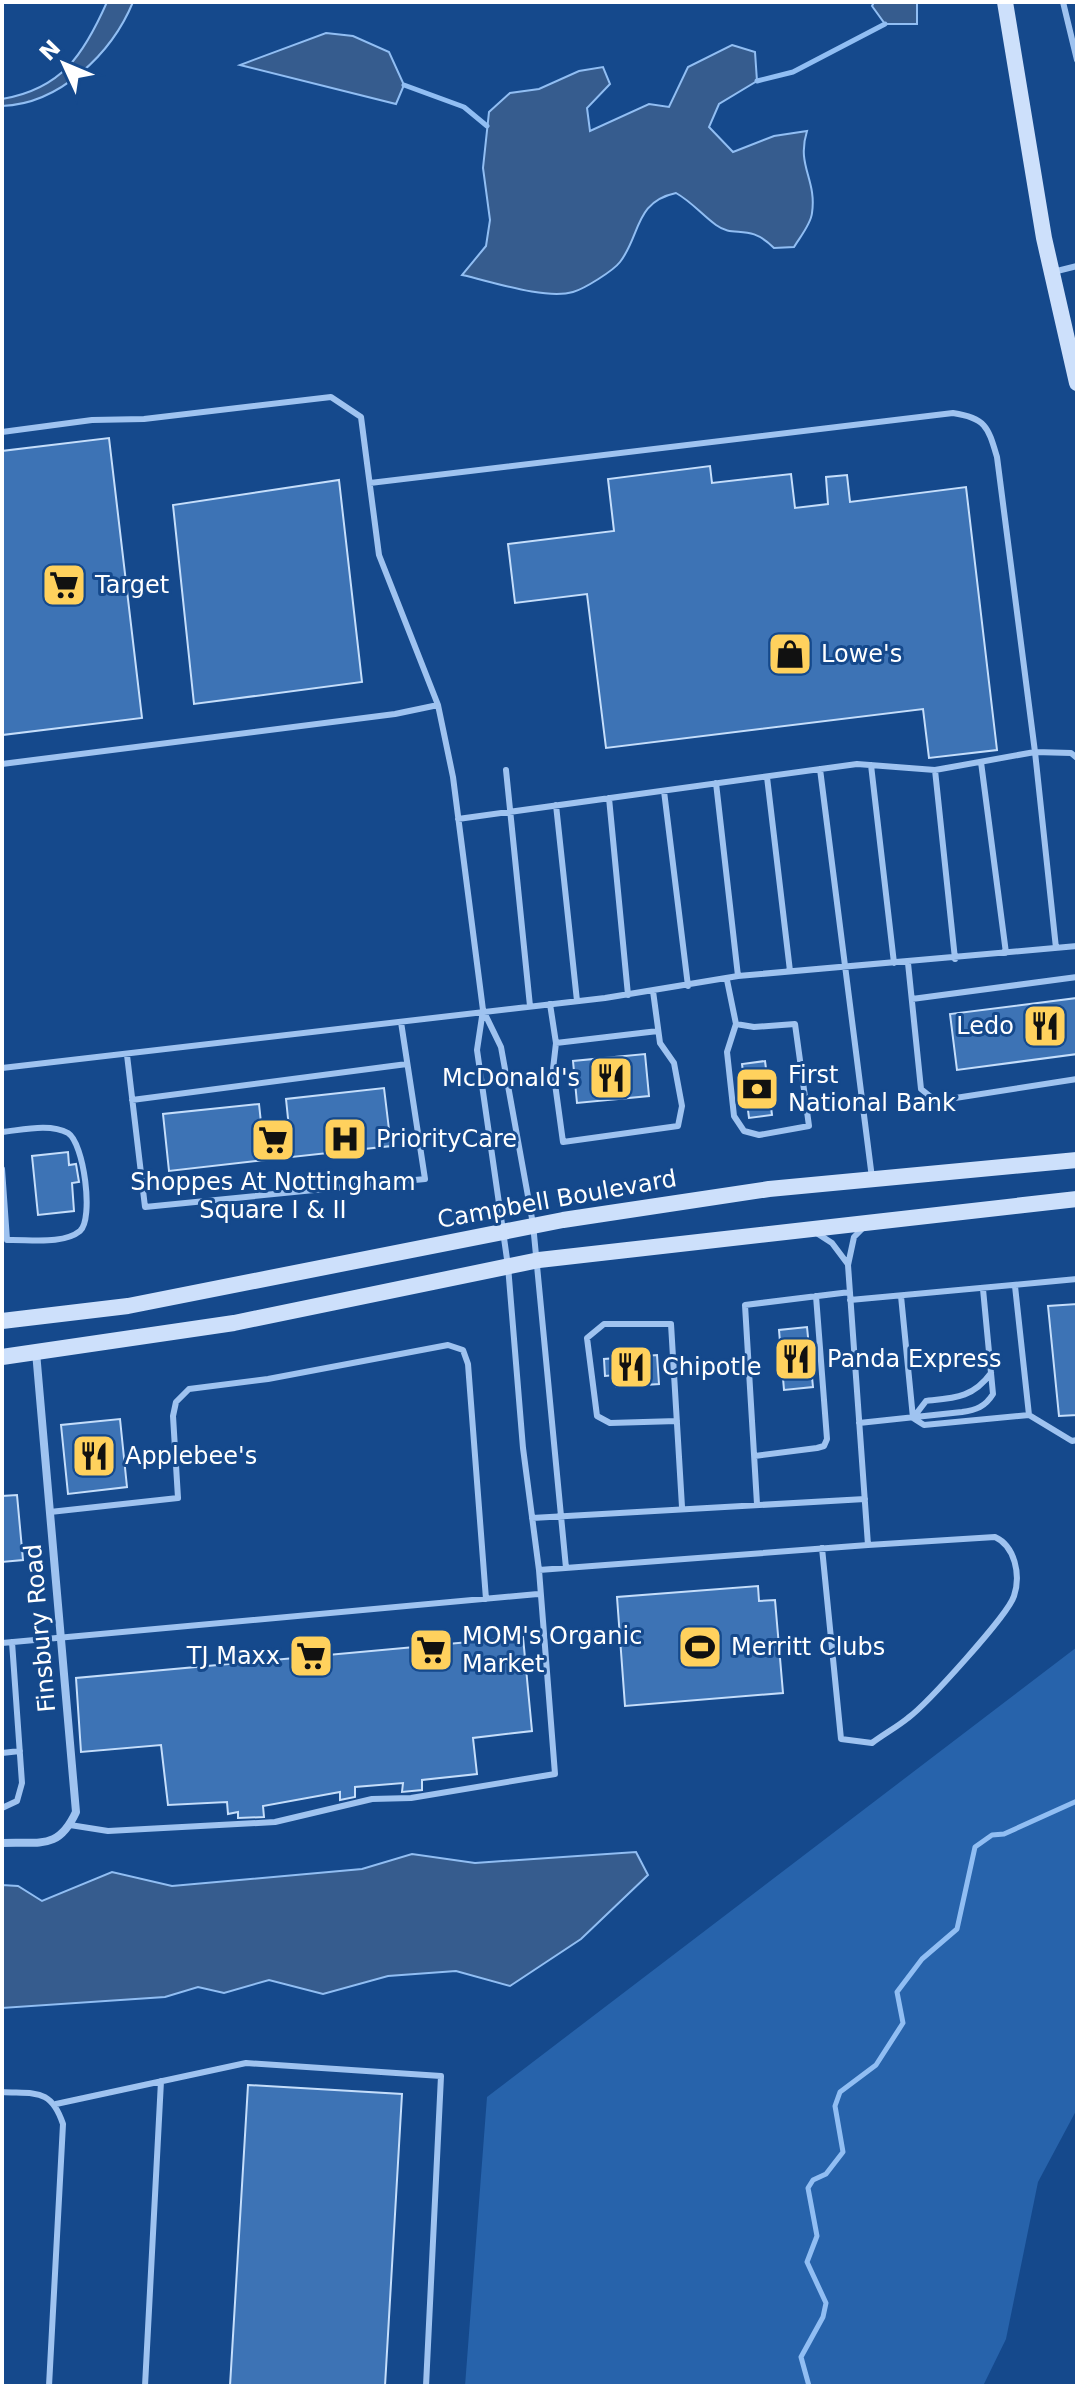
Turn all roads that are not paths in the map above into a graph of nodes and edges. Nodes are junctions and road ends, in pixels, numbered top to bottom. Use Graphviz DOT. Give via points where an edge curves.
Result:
graph roads {
  1 [pos="1005,2"];
  2 [pos="1063,2"];
  3 [pos="1077,60"];
  4 [pos="1077,266"];
  5 [pos="1052,272"];
  6 [pos="1077,383"];
  7 [pos="2,432"];
  8 [pos="370,483"];
  9 [pos="438,705"];
  10 [pos="1035,752"];
  11 [pos="1077,758"];
  12 [pos="981,762"];
  13 [pos="2,764"];
  14 [pos="871,765"];
  15 [pos="820,769"];
  16 [pos="506,770"];
  17 [pos="935,770"];
  18 [pos="767,777"];
  19 [pos="716,783"];
  20 [pos="664,791"];
  21 [pos="609,798"];
  22 [pos="556,805"];
  23 [pos="510,812"];
  24 [pos="458,819"];
  25 [pos="1077,946"];
  26 [pos="1056,948"];
  27 [pos="1006,953"];
  28 [pos="955,959"];
  29 [pos="894,963"];
  30 [pos="908,963"];
  31 [pos="846,966"];
  32 [pos="790,971"];
  33 [pos="738,976"];
  34 [pos="1077,977"];
  35 [pos="727,980"];
  36 [pos="688,986"];
  37 [pos="653,991"];
  38 [pos="628,995"];
  39 [pos="912,999"];
  40 [pos="577,1001"];
  41 [pos="550,1004"];
  42 [pos="530,1006"];
  43 [pos="483,1010"];
  44 [pos="401,1022"];
  45 [pos="736,1024"];
  46 [pos="658,1031"];
  47 [pos="556,1043"];
  48 [pos="127,1055"];
  49 [pos="407,1064"];
  50 [pos="2,1068"];
  51 [pos="1077,1079"];
  52 [pos="132,1100"];
  53 [pos="2,1132"];
  54 [pos="1077,1160"];
  55 [pos="2,1169"];
  56 [pos="872,1178"];
  57 [pos="1077,1199"];
  58 [pos="870,1222"];
  59 [pos="533,1224"];
  60 [pos="809,1228"];
  61 [pos="503,1230"];
  62 [pos="539,1260"];
  63 [pos="848,1265"];
  64 [pos="508,1266"];
  65 [pos="1077,1279"];
  66 [pos="1015,1286"];
  67 [pos="983,1289"];
  68 [pos="816,1296"];
  69 [pos="850,1296"];
  70 [pos="901,1296"];
  71 [pos="2,1321"];
  72 [pos="36,1352"];
  73 [pos="2,1357"];
  74 [pos="991,1373"];
  75 [pos="1029,1415"];
  76 [pos="913,1418"];
  77 [pos="677,1421"];
  78 [pos="859,1423"];
  79 [pos="1077,1440"];
  80 [pos="755,1456"];
  81 [pos="865,1499"];
  82 [pos="757,1504"];
  83 [pos="682,1507"];
  84 [pos="50,1512"];
  85 [pos="562,1515"];
  86 [pos="532,1518"];
  87 [pos="868,1545"];
  88 [pos="822,1548"];
  89 [pos="566,1568"];
  90 [pos="539,1570"];
  91 [pos="538,1594"];
  92 [pos="486,1599"];
  93 [pos="61,1639"];
  94 [pos="12,1642"];
  95 [pos="2,1643"];
  96 [pos="20,1751"];
  97 [pos="2,1753"];
  98 [pos="2,1808"];
  99 [pos="70,1825"];
  100 [pos="2,1843"];
  101 [pos="161,2081"];
  102 [pos="2,2092"];
  103 [pos="56,2104"];
  104 [pos="49,2386"];
  105 [pos="145,2386"];
  106 [pos="426,2386"];
  1 -- 5 [label="main road"];
  2 -- 3 [label="lane"];
  4 -- 5 [label="lane"];
  5 -- 6 [label="main road"];
  7 -- 8 [label="lane" via="331,397 361,417"];
  8 -- 9 [label="lane" via="379,555"];
  8 -- 10 [label="lane" via="953,413 976,417 990,432 997,457"];
  9 -- 13 [label="lane"];
  9 -- 24 [label="lane"];
  10 -- 11 [label="lane" via="1071,753"];
  10 -- 12 [label="lane"];
  10 -- 26 [label="lane"];
  12 -- 17 [label="lane"];
  12 -- 27 [label="lane"];
  14 -- 15 [label="lane"];
  14 -- 17 [label="lane"];
  14 -- 29 [label="lane"];
  15 -- 18 [label="lane"];
  15 -- 31 [label="lane"];
  16 -- 23 [label="lane"];
  17 -- 28 [label="lane"];
  18 -- 19 [label="lane"];
  18 -- 32 [label="lane"];
  19 -- 20 [label="lane"];
  19 -- 33 [label="lane"];
  20 -- 21 [label="lane"];
  20 -- 36 [label="lane"];
  21 -- 22 [label="lane"];
  21 -- 38 [label="lane"];
  22 -- 23 [label="lane"];
  22 -- 40 [label="lane"];
  23 -- 24 [label="lane"];
  23 -- 42 [label="lane"];
  24 -- 43 [label="lane"];
  25 -- 26 [label="lane"];
  26 -- 27 [label="lane"];
  27 -- 28 [label="lane"];
  28 -- 30 [label="lane"];
  29 -- 30 [label="lane"];
  29 -- 31 [label="lane"];
  30 -- 39 [label="lane"];
  31 -- 32 [label="lane"];
  31 -- 56 [label="lane"];
  32 -- 33 [label="lane"];
  33 -- 35 [label="lane"];
  34 -- 39 [label="lane"];
  35 -- 36 [label="lane"];
  35 -- 45 [label="lane"];
  36 -- 37 [label="lane"];
  37 -- 38 [label="lane"];
  37 -- 46 [label="lane"];
  38 -- 40 [label="lane"];
  39 -- 51 [label="lane" via="921,1089 936,1101"];
  40 -- 41 [label="lane"];
  41 -- 42 [label="lane"];
  41 -- 47 [label="lane"];
  42 -- 43 [label="lane"];
  43 -- 44 [label="lane"];
  43 -- 59 [label="lane" via="501,1047"];
  43 -- 61 [label="lane" via="477,1050"];
  44 -- 48 [label="lane"];
  44 -- 49 [label="lane"];
  45 -- 45 [label="lane" via="727,1052 734,1116 744,1131 759,1135 809,1126 795,1024"];
  46 -- 47 [label="lane"];
  46 -- 47 [label="lane" via="674,1063 682,1106 678,1126 563,1142 553,1069"];
  48 -- 50 [label="lane"];
  48 -- 52 [label="lane"];
  49 -- 52 [label="lane"];
  49 -- 52 [label="lane" via="425,1179 145,1207"];
  53 -- 55 [label="lane" via="56,1128 72,1135 89,1215 82,1230 65,1238 7,1240"];
  54 -- 56 [label="main road, Campbell Boulevard"];
  56 -- 59 [label="main road, Campbell Boulevard"];
  57 -- 58 [label="main road"];
  58 -- 60 [label="main road"];
  58 -- 63 [label="lane" via="854,1237"];
  59 -- 61 [label="main road, Campbell Boulevard"];
  59 -- 62 [label="lane"];
  60 -- 62 [label="main road"];
  60 -- 63 [label="lane" via="832,1243"];
  61 -- 64 [label="lane"];
  61 -- 71 [label="main road, Campbell Boulevard" via="128,1306"];
  62 -- 64 [label="main road"];
  62 -- 85 [label="lane"];
  63 -- 69 [label="lane"];
  64 -- 72 [label="main road" via="234,1323"];
  64 -- 86 [label="lane"];
  65 -- 66 [label="lane"];
  66 -- 67 [label="lane"];
  66 -- 75 [label="lane"];
  67 -- 70 [label="lane"];
  67 -- 74 [label="lane"];
  68 -- 69 [label="lane"];
  68 -- 80 [label="lane" via="827,1439 817,1448"];
  68 -- 80 [label="lane" via="745,1305"];
  69 -- 70 [label="lane"];
  69 -- 78 [label="lane"];
  70 -- 76 [label="lane"];
  72 -- 73 [label="main road"];
  72 -- 84 [label="street, Finsbury Road"];
  74 -- 76 [label="lane" via="975,1392 926,1401"];
  74 -- 76 [label="lane" via="993,1394 977,1410"];
  75 -- 76 [label="lane" via="924,1425"];
  75 -- 79 [label="lane"];
  76 -- 78 [label="lane"];
  77 -- 77 [label="lane" via="671,1324 604,1324 587,1338 597,1416 610,1423"];
  77 -- 83 [label="lane"];
  78 -- 81 [label="lane"];
  80 -- 82 [label="lane"];
  81 -- 82 [label="lane"];
  81 -- 87 [label="lane"];
  82 -- 83 [label="lane"];
  83 -- 85 [label="lane"];
  84 -- 92 [label="lane" via="178,1498 173,1416 176,1402 189,1389 448,1345 463,1350 468,1364"];
  84 -- 93 [label="street, Finsbury Road"];
  85 -- 86 [label="lane"];
  85 -- 89 [label="lane"];
  86 -- 90 [label="lane"];
  87 -- 88 [label="lane"];
  87 -- 88 [label="lane" via="995,1537 1008,1543 1014,1556 1014,1596 945,1682 909,1718 872,1743 841,1739"];
  88 -- 89 [label="lane"];
  89 -- 90 [label="lane"];
  90 -- 91 [label="lane"];
  91 -- 92 [label="lane"];
  91 -- 99 [label="lane" via="555,1774 411,1798 372,1799 275,1822 108,1831"];
  92 -- 93 [label="lane"];
  93 -- 94 [label="lane"];
  93 -- 99 [label="street, Finsbury Road" via="76,1812"];
  94 -- 95 [label="lane"];
  94 -- 96 [label="lane"];
  96 -- 97 [label="lane"];
  96 -- 98 [label="lane" via="17,1801"];
  99 -- 100 [label="street" via="53,1841"];
  101 -- 103 [label="lane"];
  101 -- 105 [label="lane"];
  101 -- 106 [label="lane" via="246,2063 441,2076"];
  102 -- 103 [label="lane" via="44,2095"];
  103 -- 104 [label="lane" via="63,2124"];
}
